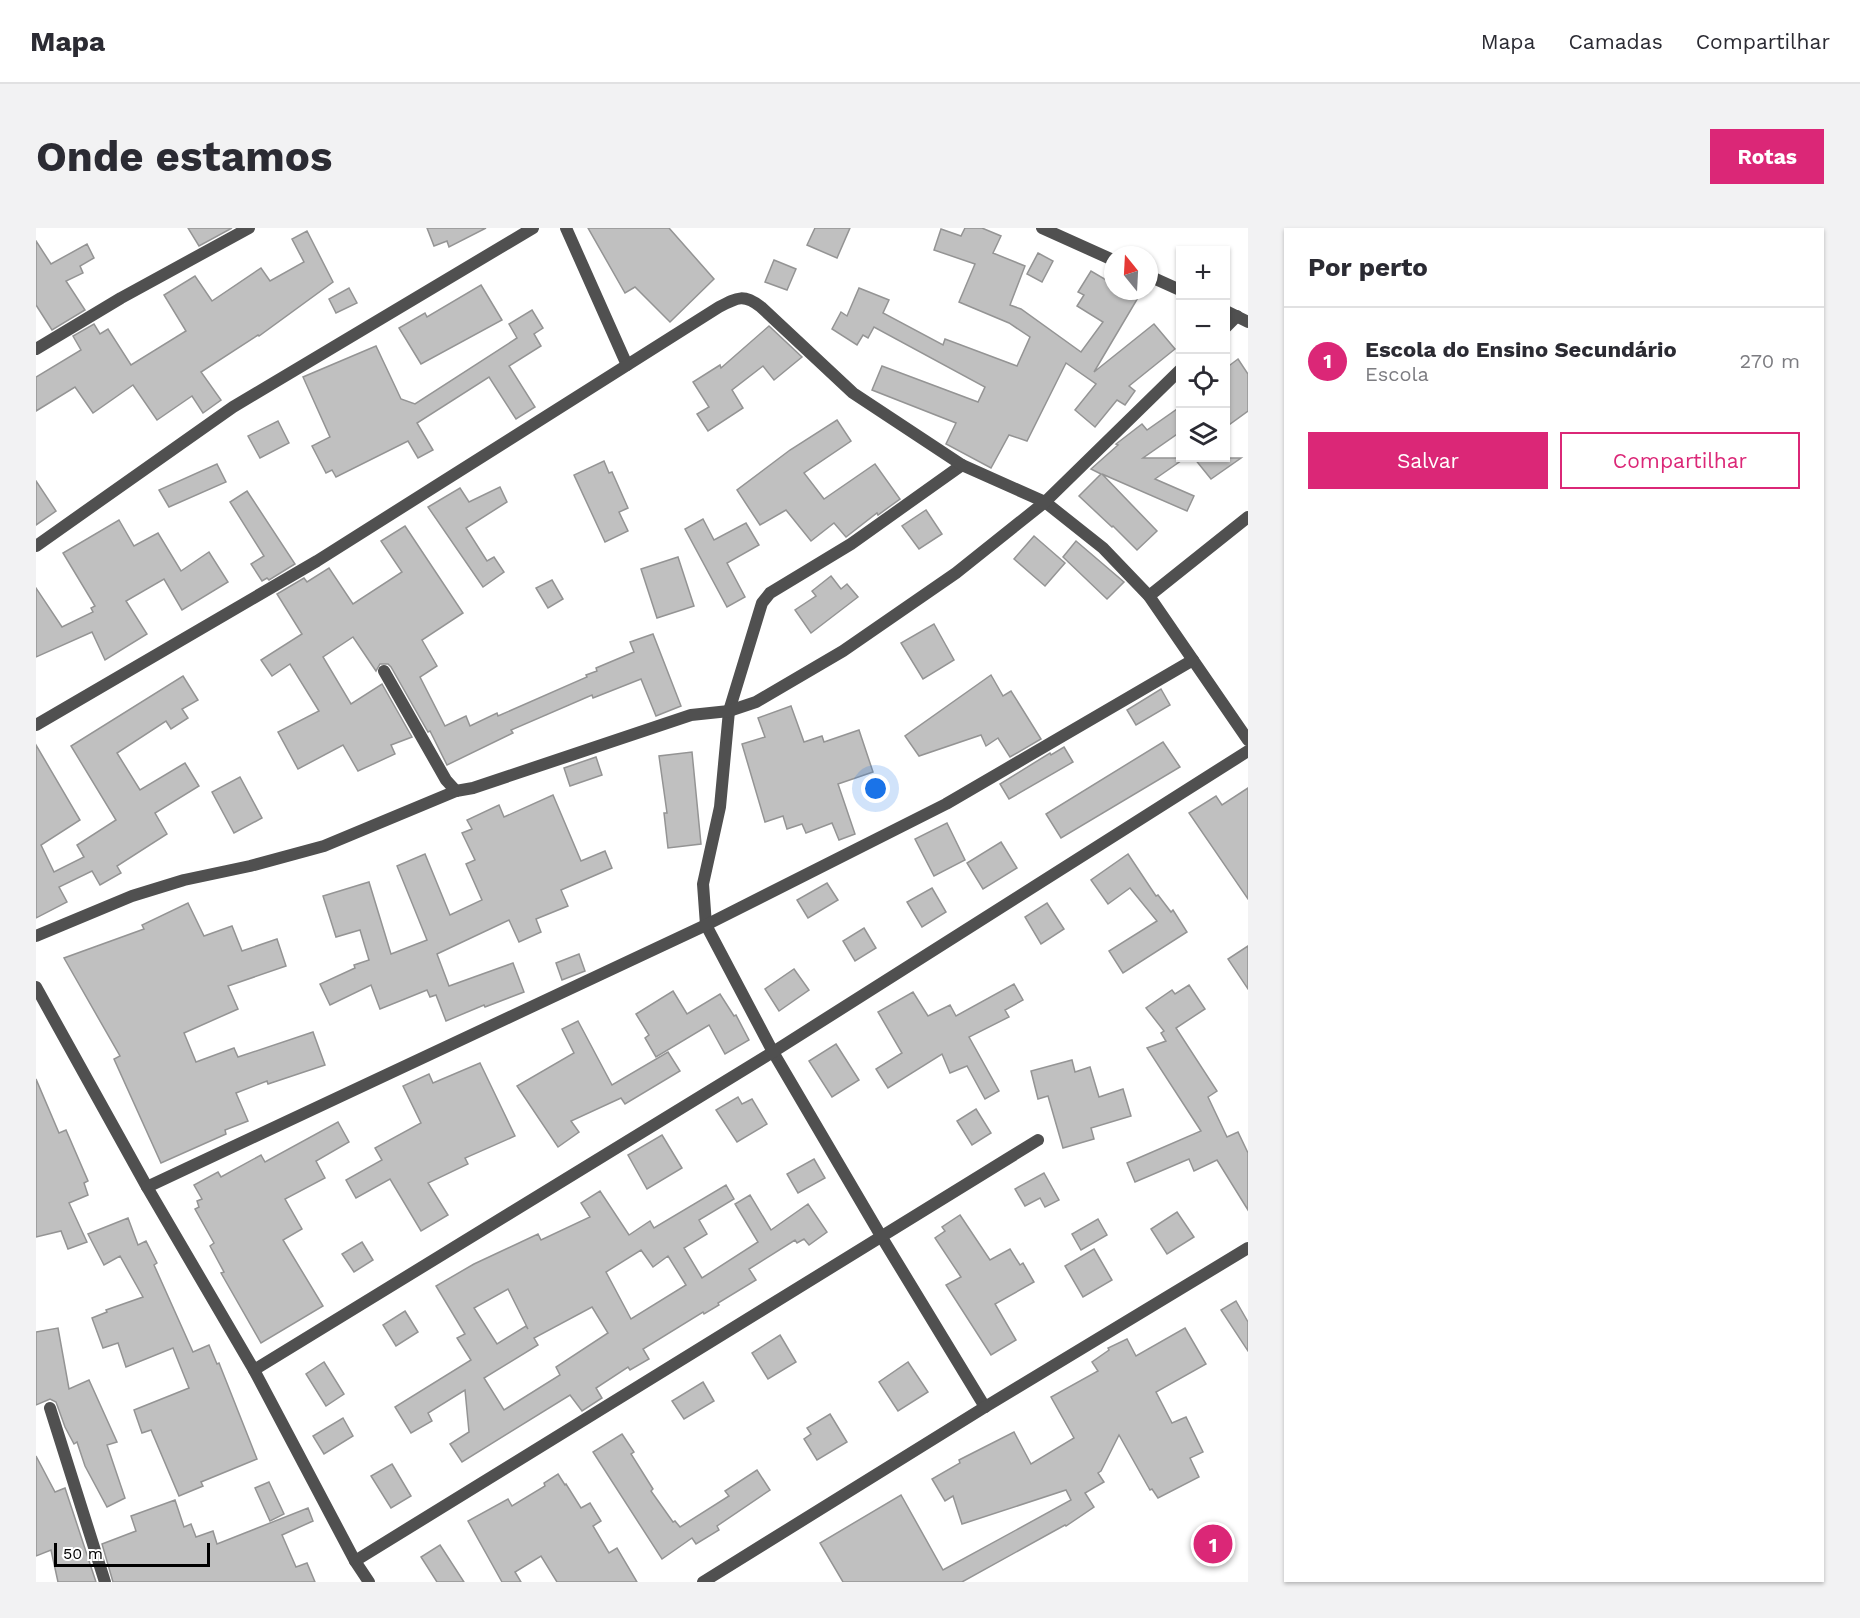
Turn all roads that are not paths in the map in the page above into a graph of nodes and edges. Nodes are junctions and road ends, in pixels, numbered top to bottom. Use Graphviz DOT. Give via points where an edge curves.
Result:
graph roads {
  1 [pos="249,228"];
  2 [pos="533,228"];
  3 [pos="566,228"];
  4 [pos="1042,228"];
  5 [pos="1104,256"];
  6 [pos="1158,280"];
  7 [pos="1176,288"];
  8 [pos="36,349"];
  9 [pos="627,365"];
  10 [pos="1176,374"];
  11 [pos="962,465"];
  12 [pos="1045,502"];
  13 [pos="1248,517"];
  14 [pos="36,546"];
  15 [pos="1149,596"];
  16 [pos="1193,660"];
  17 [pos="384,671"];
  18 [pos="729,711"];
  19 [pos="36,725"];
  20 [pos="1248,740"];
  21 [pos="1248,751"];
  22 [pos="456,791"];
  23 [pos="706,925"];
  24 [pos="36,936"];
  25 [pos="36,987"];
  26 [pos="773,1052"];
  27 [pos="1038,1140"];
  28 [pos="147,1186"];
  29 [pos="881,1236"];
  30 [pos="1248,1248"];
  31 [pos="254,1370"];
  32 [pos="985,1407"];
  33 [pos="50,1408"];
  34 [pos="355,1561"];
  35 [pos="105,1582"];
  36 [pos="369,1582"];
  37 [pos="703,1582"];
  1 -- 8 [label="street"];
  2 -- 14 [label="street" via="233,407"];
  3 -- 9 [label="street"];
  4 -- 5 [label="street"];
  6 -- 7 [label="street"];
  9 -- 11 [label="street" via="719,307 737,298 750,298 853,393"];
  9 -- 19 [label="street" via="317,561"];
  10 -- 12 [label="street"];
  11 -- 12 [label="street"];
  11 -- 18 [label="street" via="851,544 770,593 762,603"];
  12 -- 15 [label="street" via="1103,548"];
  12 -- 18 [label="street" via="956,573 843,651 756,702"];
  13 -- 15 [label="street"];
  15 -- 16 [label="street"];
  16 -- 20 [label="street"];
  16 -- 23 [label="street" via="946,804"];
  17 -- 22 [label="street"];
  18 -- 22 [label="street" via="691,715"];
  18 -- 23 [label="street" via="720,807 703,884"];
  21 -- 26 [label="street"];
  22 -- 24 [label="street" via="324,846 132,896"];
  23 -- 26 [label="street"];
  23 -- 28 [label="street"];
  25 -- 28 [label="street"];
  26 -- 29 [label="street"];
  26 -- 31 [label="street"];
  27 -- 29 [label="street"];
  28 -- 31 [label="street"];
  29 -- 32 [label="street"];
  29 -- 34 [label="street"];
  30 -- 32 [label="street"];
  31 -- 34 [label="street"];
  32 -- 37 [label="street"];
  33 -- 35 [label="street"];
  34 -- 36 [label="street"];
}
